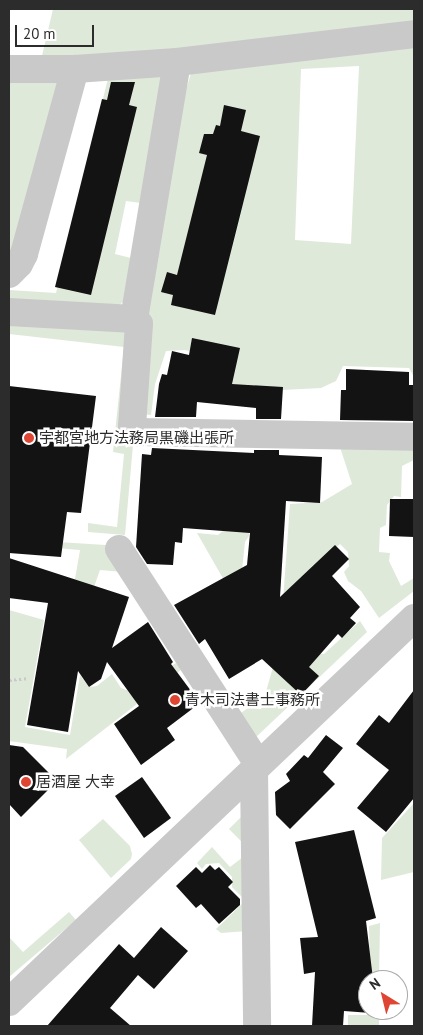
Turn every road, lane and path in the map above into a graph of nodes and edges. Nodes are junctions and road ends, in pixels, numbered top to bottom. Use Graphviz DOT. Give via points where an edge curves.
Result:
graph roads {
  1 [pos="414,34"];
  2 [pos="177,62"];
  3 [pos="9,69"];
  4 [pos="75,69"];
  5 [pos="9,274"];
  6 [pos="9,312"];
  7 [pos="134,319"];
  8 [pos="414,437"];
  9 [pos="119,549"];
  10 [pos="414,618"];
  11 [pos="29,678"];
  12 [pos="9,680"];
  13 [pos="257,768"];
  14 [pos="9,1002"];
  15 [pos="257,1026"];
  1 -- 2 [label="street"];
  2 -- 4 [label="street"];
  2 -- 7 [label="street"];
  3 -- 4 [label="street"];
  4 -- 5 [label="street" via="24,254"];
  6 -- 7 [label="street"];
  7 -- 8 [label="street" via="139,324 132,426 137,432"];
  9 -- 13 [label="street"];
  10 -- 13 [label="street"];
  11 -- 12 [label="path"];
  13 -- 14 [label="street"];
  13 -- 15 [label="street"];
}
